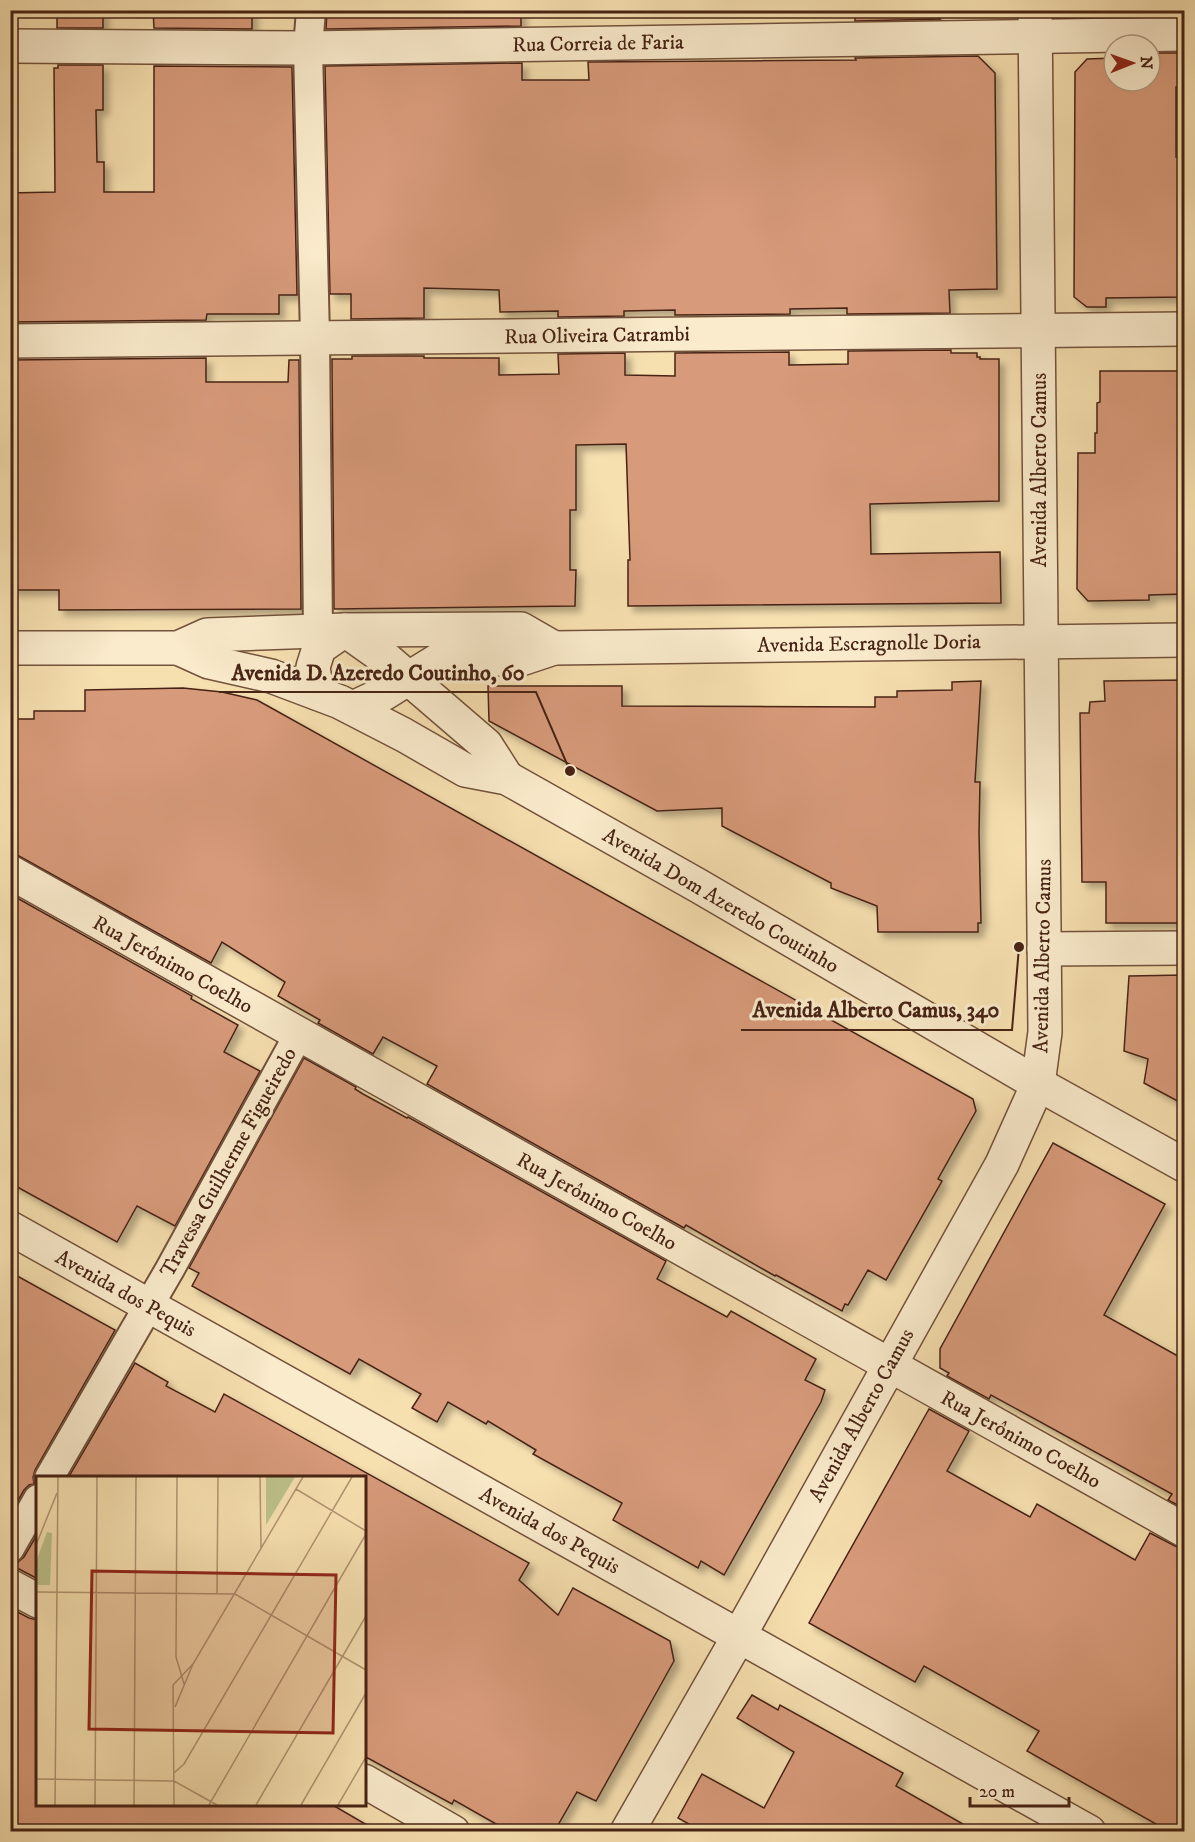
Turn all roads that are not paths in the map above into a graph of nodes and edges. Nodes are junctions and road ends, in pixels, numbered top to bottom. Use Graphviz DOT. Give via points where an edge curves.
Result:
graph roads {
  1 [pos="311,10"];
  2 [pos="1035,23"];
  3 [pos="1185,34"];
  4 [pos="10,46"];
  5 [pos="308,48"];
  6 [pos="1185,329"];
  7 [pos="1038,330"];
  8 [pos="315,337"];
  9 [pos="10,341"];
  10 [pos="331,630"];
  11 [pos="1185,640"];
  12 [pos="1041,641"];
  13 [pos="10,648"];
  14 [pos="178,648"];
  15 [pos="554,648"];
  16 [pos="409,678"];
  17 [pos="317,693"];
  18 [pos="353,708"];
  19 [pos="507,777"];
  20 [pos="10,872"];
  21 [pos="1185,948"];
  22 [pos="1044,949"];
  23 [pos="299,1034"];
  24 [pos="1038,1084"];
  25 [pos="1185,1166"];
  26 [pos="10,1228"];
  27 [pos="148,1305"];
  28 [pos="889,1365"];
  29 [pos="51,1476"];
  30 [pos="36,1502"];
  31 [pos="1185,1530"];
  32 [pos="10,1548"];
  33 [pos="10,1586"];
  34 [pos="36,1600"];
  35 [pos="739,1636"];
  36 [pos="366,1782"];
  37 [pos="453,1832"];
  38 [pos="627,1832"];
  39 [pos="1089,1832"];
  1 -- 5 [label="street"];
  2 -- 3 [label="street, Rua Correia de Faria"];
  2 -- 5 [label="street, Rua Correia de Faria"];
  2 -- 7 [label="street, Avenida Alberto Camus"];
  4 -- 5 [label="street, Rua Correia de Faria"];
  5 -- 8 [label="street"];
  6 -- 7 [label="street, Rua Oliveira Catrambi"];
  7 -- 8 [label="street, Rua Oliveira Catrambi"];
  7 -- 12 [label="street, Avenida Alberto Camus"];
  8 -- 9 [label="street, Rua Oliveira Catrambi"];
  8 -- 10 [label="street"];
  10 -- 14 [label="street" via="207,635"];
  10 -- 15 [label="street" via="521,629"];
  10 -- 16 [label="street" via="386,659"];
  10 -- 17 [label="street" via="313,668"];
  11 -- 12 [label="street, Avenida Escragnolle Doria"];
  12 -- 15 [label="street, Avenida Escragnolle Doria"];
  12 -- 22 [label="street, Avenida Alberto Camus"];
  13 -- 14 [label="street"];
  14 -- 17 [label="street" via="209,662 272,676"];
  15 -- 16 [label="street, Avenida Escragnolle Doria" via="521,659 440,659"];
  16 -- 18 [label="street, Avenida Escragnolle Doria"];
  16 -- 19 [label="street, Avenida Dom Azeredo Coutinho" via="486,745"];
  17 -- 18 [label="street"];
  18 -- 19 [label="street, Avenida Dom Azeredo Coutinho" via="465,770"];
  19 -- 24 [label="street, Avenida Dom Azeredo Coutinho"];
  20 -- 23 [label="street, Rua Jerônimo Coelho"];
  21 -- 22 [label="street"];
  22 -- 24 [label="street, Avenida Alberto Camus" via="1045,1032"];
  23 -- 27 [label="street, Travessa Guilherme Figueiredo"];
  23 -- 28 [label="street, Rua Jerônimo Coelho"];
  24 -- 25 [label="street, Avenida Dom Azeredo Coutinho"];
  24 -- 28 [label="street, Avenida Alberto Camus" via="1002,1164"];
  26 -- 27 [label="street, Avenida dos Pequis"];
  27 -- 29 [label="street, Travessa Guilherme Figueiredo"];
  27 -- 35 [label="street, Avenida dos Pequis"];
  28 -- 31 [label="street, Rua Jerônimo Coelho"];
  28 -- 35 [label="street, Avenida Alberto Camus"];
  30 -- 32 [label="street"];
  33 -- 34 [label="street"];
  35 -- 38 [label="street, Avenida Alberto Camus"];
  35 -- 39 [label="street, Avenida dos Pequis"];
  36 -- 37 [label="street"];
}
